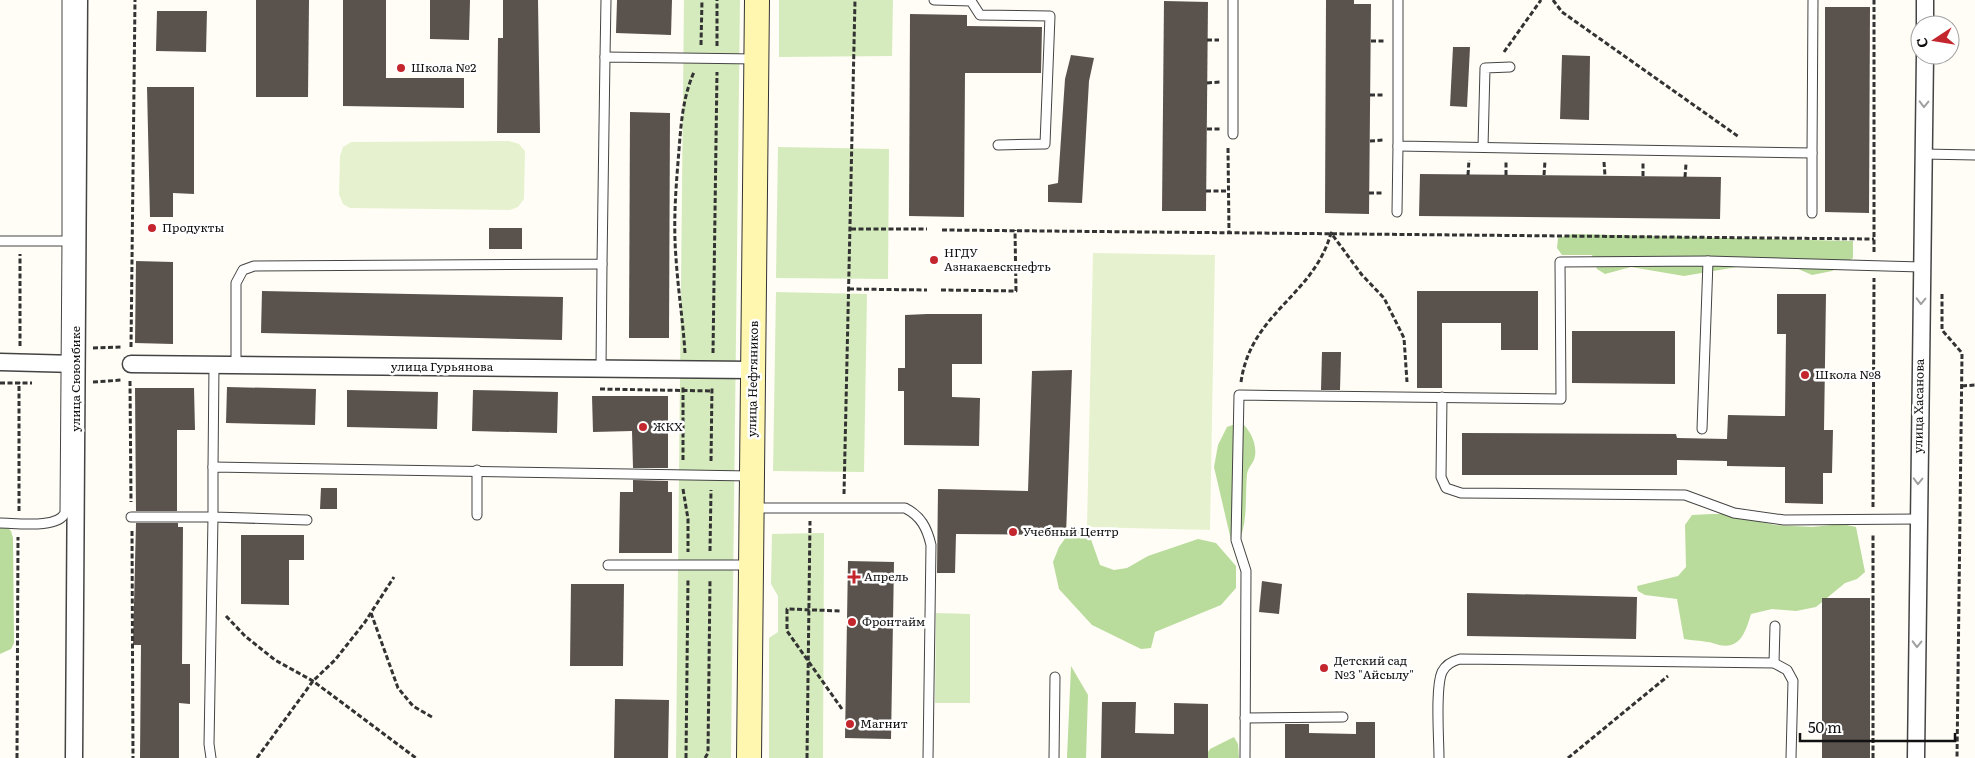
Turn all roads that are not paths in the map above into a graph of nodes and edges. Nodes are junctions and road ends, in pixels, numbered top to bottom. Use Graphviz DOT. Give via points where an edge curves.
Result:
graph roads {
  1 [pos="68,0"];
  2 [pos="79,0"];
  3 [pos="606,0"];
  4 [pos="758,0"];
  5 [pos="934,0"];
  6 [pos="1233,0"];
  7 [pos="1398,0"];
  8 [pos="1813,0"];
  9 [pos="1925,0"];
  10 [pos="1925,15"];
  11 [pos="605,57"];
  12 [pos="757,59"];
  13 [pos="1924,65"];
  14 [pos="1510,67"];
  15 [pos="1233,134"];
  16 [pos="998,145"];
  17 [pos="1398,146"];
  18 [pos="1484,147"];
  19 [pos="1812,153"];
  20 [pos="1923,154"];
  21 [pos="1975,155"];
  22 [pos="1397,212"];
  23 [pos="1812,213"];
  24 [pos="0,241"];
  25 [pos="67,241"];
  26 [pos="1708,261"];
  27 [pos="602,264"];
  28 [pos="1921,267"];
  29 [pos="0,362"];
  30 [pos="71,363"];
  31 [pos="131,364"];
  32 [pos="214,364"];
  33 [pos="236,365"];
  34 [pos="601,368"];
  35 [pos="753,370"];
  36 [pos="1442,397"];
  37 [pos="1702,429"];
  38 [pos="214,467"];
  39 [pos="477,470"];
  40 [pos="752,476"];
  41 [pos="752,508"];
  42 [pos="477,515"];
  43 [pos="132,517"];
  44 [pos="213,518"];
  45 [pos="1918,519"];
  46 [pos="307,520"];
  47 [pos="0,524"];
  48 [pos="608,565"];
  49 [pos="751,565"];
  50 [pos="1775,626"];
  51 [pos="1774,663"];
  52 [pos="1055,677"];
  53 [pos="1343,717"];
  54 [pos="1245,718"];
  55 [pos="74,758"];
  56 [pos="211,758"];
  57 [pos="749,758"];
  58 [pos="928,758"];
  59 [pos="1054,758"];
  60 [pos="1245,758"];
  61 [pos="1439,758"];
  62 [pos="1791,758"];
  63 [pos="1916,758"];
  1 -- 25 [label="lane"];
  2 -- 30 [label="street, улица Сююмбике"];
  3 -- 11 [label="lane"];
  4 -- 12 [label="street, улица Нефтяников"];
  5 -- 16 [label="lane" via="971,1 980,15 1050,16 1045,144"];
  6 -- 15 [label="lane"];
  7 -- 17 [label="lane"];
  8 -- 19 [label="lane"];
  9 -- 10 [label="street"];
  11 -- 12 [label="lane"];
  11 -- 27 [label="lane"];
  12 -- 35 [label="street, улица Нефтяников"];
  13 -- 20 [label="street, улица Хасанова, one-way"];
  14 -- 18 [label="lane" via="1484,68"];
  17 -- 18 [label="lane"];
  17 -- 22 [label="lane"];
  18 -- 19 [label="lane"];
  19 -- 23 [label="lane"];
  20 -- 21 [label="lane"];
  20 -- 28 [label="street, улица Хасанова"];
  24 -- 25 [label="lane"];
  25 -- 30 [label="lane"];
  26 -- 28 [label="lane"];
  26 -- 36 [label="lane" via="1560,262 1560,399"];
  26 -- 37 [label="lane"];
  27 -- 33 [label="lane" via="248,267 236,283"];
  27 -- 34 [label="lane"];
  28 -- 45 [label="street, улица Хасанова, one-way"];
  29 -- 30 [label="street"];
  30 -- 47 [label="lane" via="65,513 54,523"];
  30 -- 55 [label="street, улица Сююмбике"];
  31 -- 32 [label="street, улица Гурьянова"];
  32 -- 33 [label="street, улица Гурьянова"];
  32 -- 38 [label="lane"];
  33 -- 34 [label="street, улица Гурьянова"];
  34 -- 35 [label="street, улица Гурьянова"];
  35 -- 40 [label="street, улица Нефтяников"];
  36 -- 45 [label="lane" via="1441,477 1446,488 1461,493 1685,495 1734,513 1759,518"];
  36 -- 54 [label="lane" via="1239,395 1236,540 1246,571"];
  38 -- 39 [label="lane"];
  38 -- 44 [label="lane"];
  39 -- 40 [label="lane"];
  39 -- 42 [label="lane"];
  40 -- 41 [label="street, улица Нефтяников"];
  41 -- 49 [label="street, улица Нефтяников"];
  41 -- 58 [label="lane" via="906,508 915,513 928,533 931,545"];
  43 -- 44 [label="lane"];
  44 -- 46 [label="lane"];
  44 -- 56 [label="lane"];
  45 -- 63 [label="street, улица Хасанова, one-way"];
  48 -- 49 [label="lane"];
  49 -- 57 [label="street, улица Нефтяников"];
  50 -- 51 [label="lane"];
  51 -- 61 [label="lane" via="1452,660 1440,681"];
  51 -- 62 [label="lane" via="1787,670 1793,681"];
  52 -- 59 [label="lane"];
  53 -- 54 [label="lane"];
  54 -- 60 [label="lane"];
}
